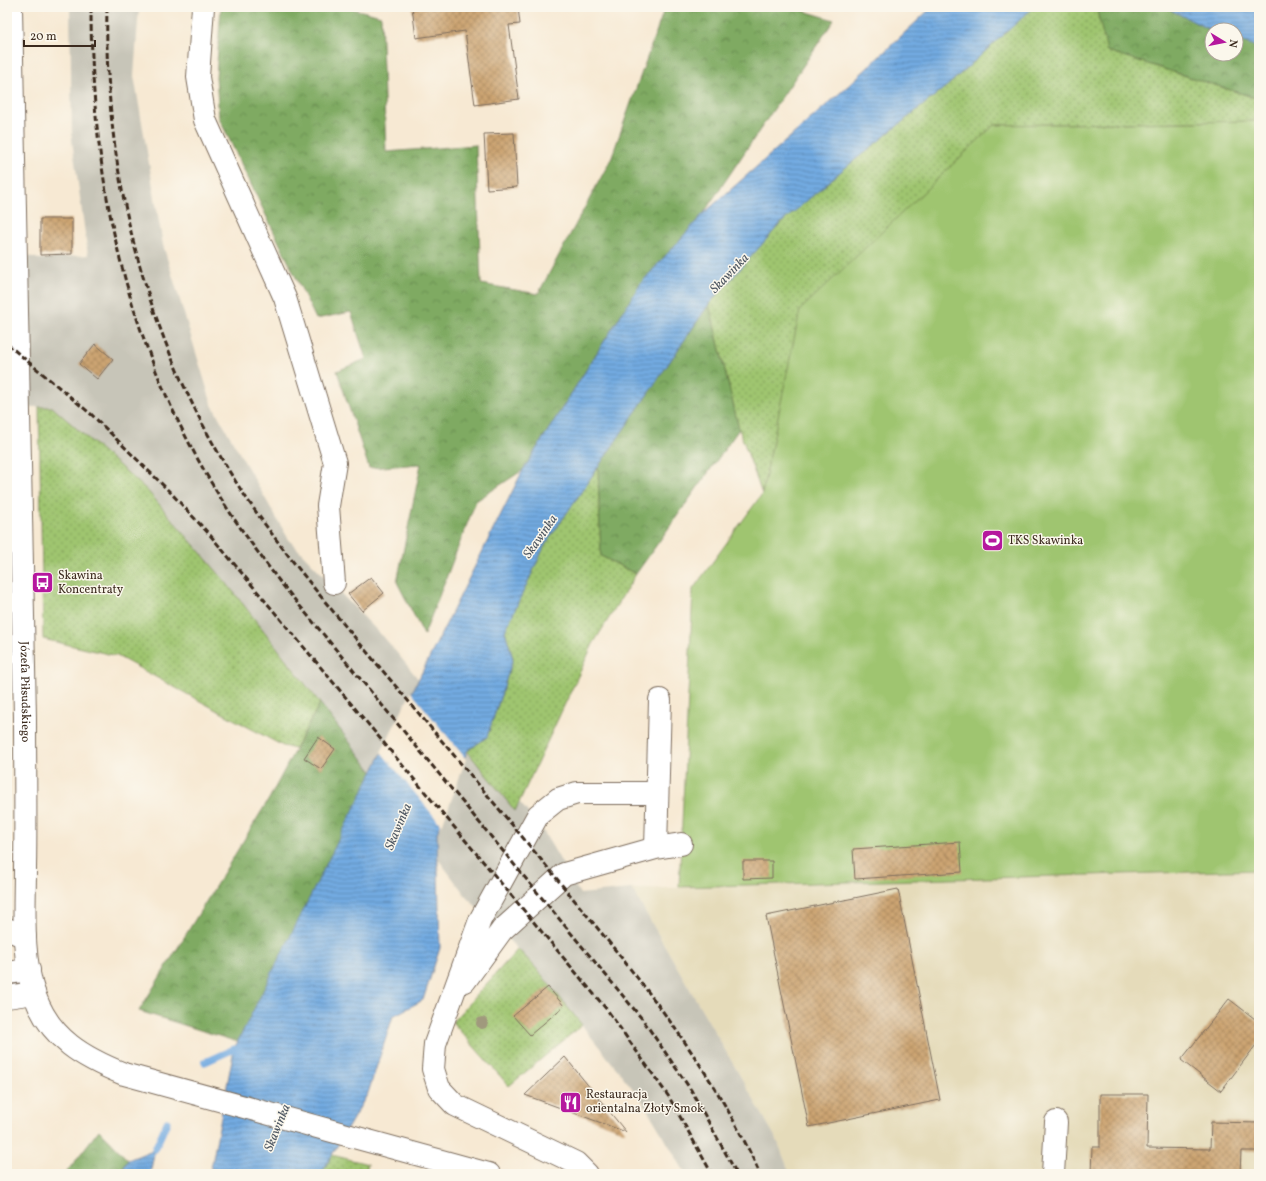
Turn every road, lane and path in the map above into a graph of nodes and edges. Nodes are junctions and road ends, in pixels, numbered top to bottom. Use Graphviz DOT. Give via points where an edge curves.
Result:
graph roads {
  1 [pos="11,7"];
  2 [pos="203,7"];
  3 [pos="11,251"];
  4 [pos="334,583"];
  5 [pos="660,700"];
  6 [pos="657,793"];
  7 [pos="681,844"];
  8 [pos="656,848"];
  9 [pos="16,933"];
  10 [pos="29,970"];
  11 [pos="7,973"];
  12 [pos="34,993"];
  13 [pos="7,997"];
  14 [pos="450,1002"];
  15 [pos="1056,1122"];
  16 [pos="489,1174"];
  17 [pos="587,1174"];
  18 [pos="1053,1174"];
  1 -- 3 [label="main road, Józefa Piłsudskiego"];
  2 -- 4 [label="main road" via="198,77 205,120 285,298 335,463 328,506"];
  3 -- 9 [label="main road, Józefa Piłsudskiego" via="25,755"];
  5 -- 6 [label="main road"];
  6 -- 8 [label="main road"];
  6 -- 14 [label="main road" via="577,793 558,799 538,815 480,920"];
  7 -- 8 [label="main road"];
  8 -- 14 [label="main road" via="564,874 502,930"];
  9 -- 10 [label="main road, Józefa Piłsudskiego"];
  10 -- 11 [label="main road"];
  10 -- 12 [label="main road, Józefa Piłsudskiego"];
  12 -- 13 [label="main road"];
  12 -- 16 [label="main road, Józefa Piłsudskiego" via="46,1019 65,1043 93,1060 124,1074"];
  14 -- 17 [label="main road" via="435,1044 433,1069 439,1088 455,1105 576,1163"];
  15 -- 18 [label="main road"];
}
